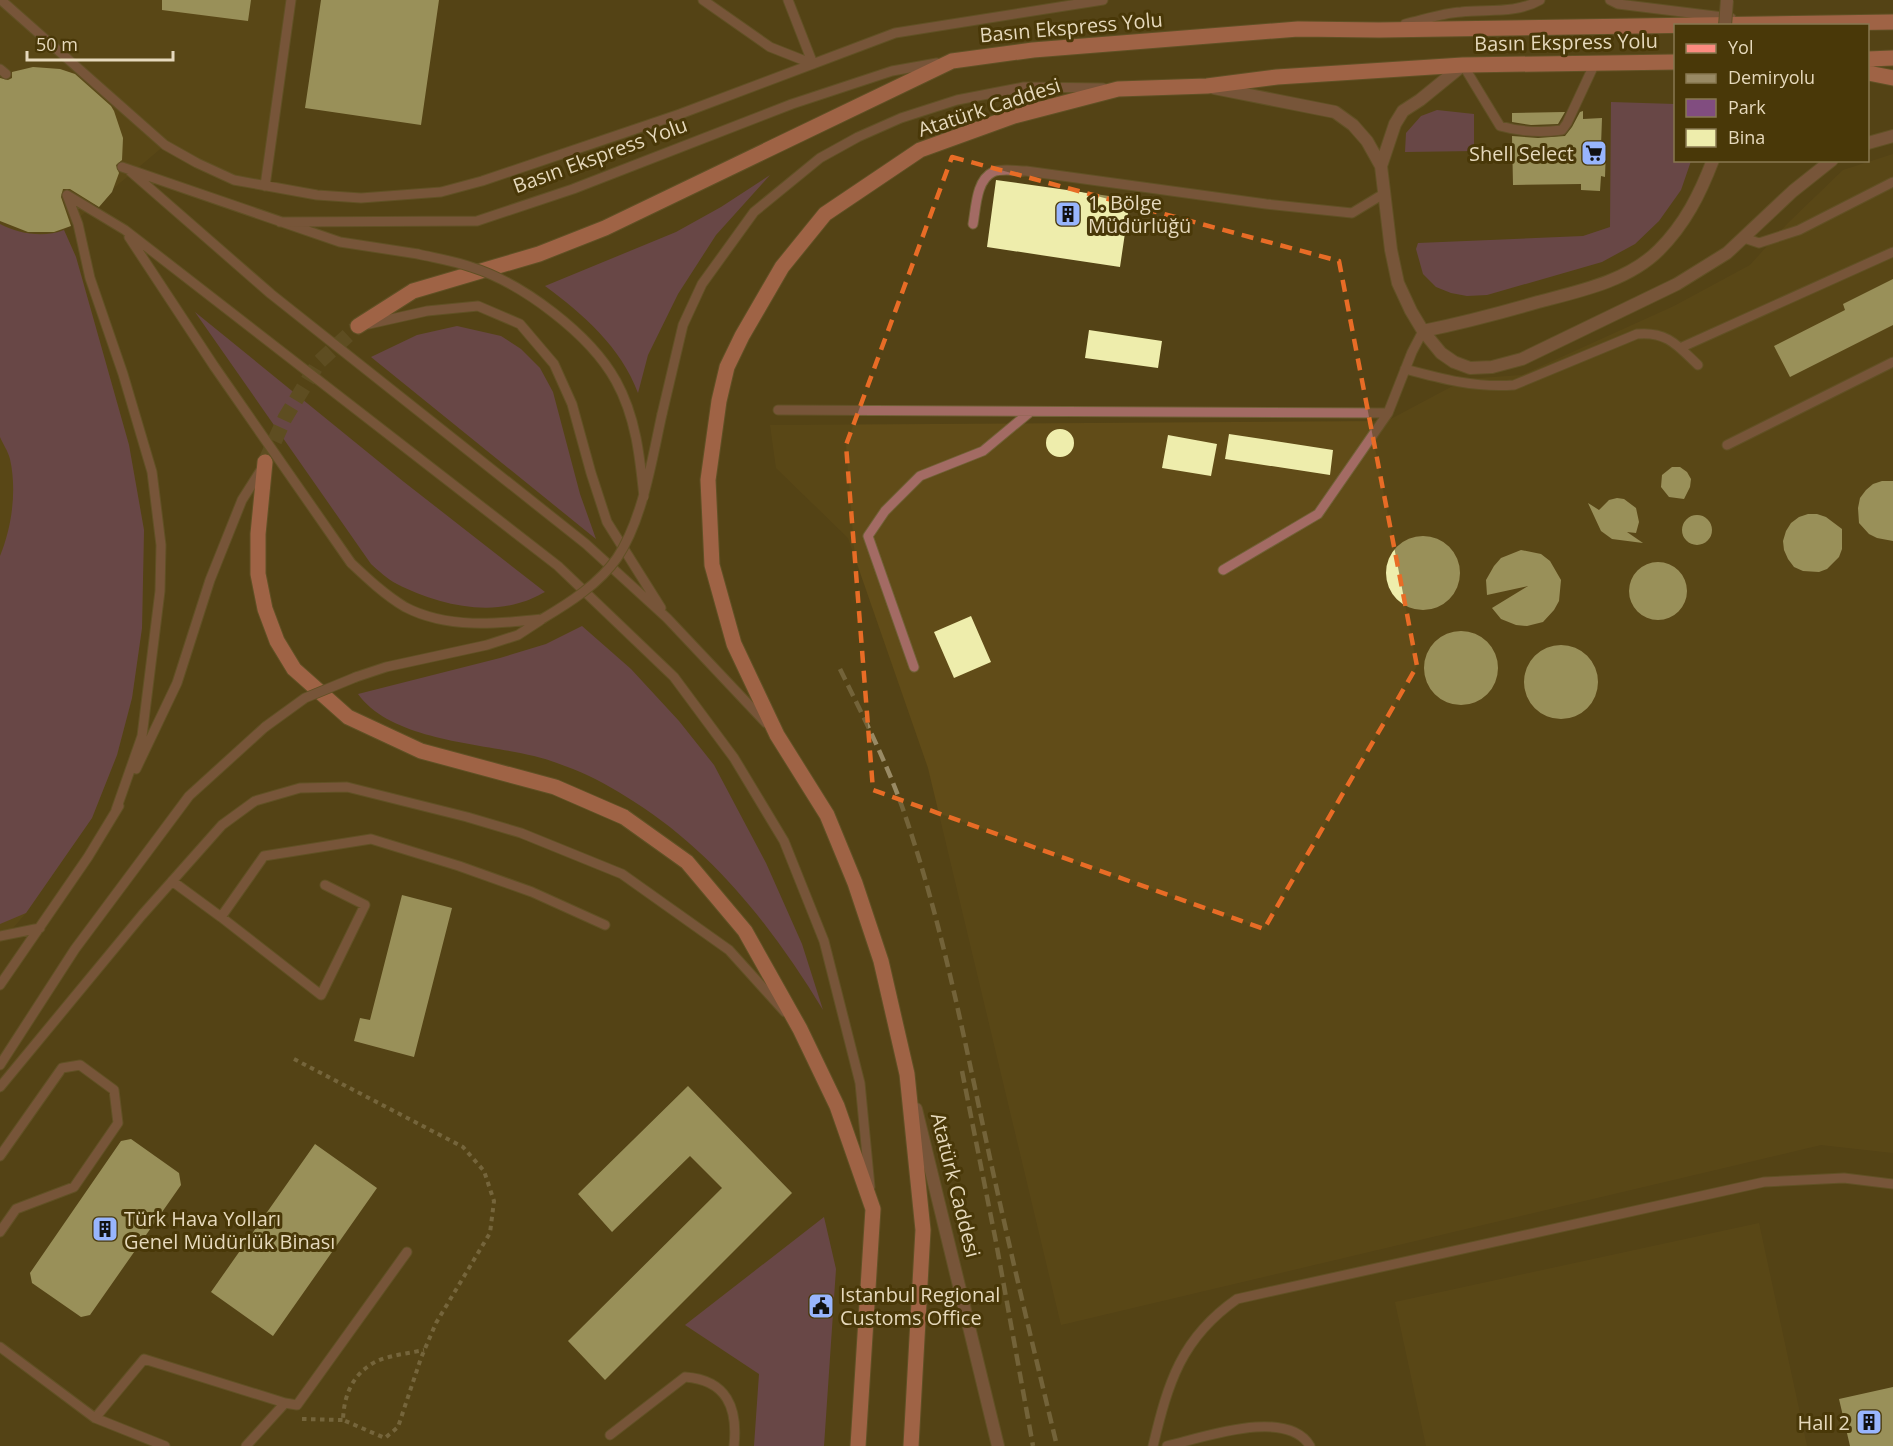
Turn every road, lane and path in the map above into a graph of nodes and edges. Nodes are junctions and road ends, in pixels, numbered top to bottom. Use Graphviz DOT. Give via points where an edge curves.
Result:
graph roads {
  1 [pos="1,0"];
  2 [pos="291,0"];
  3 [pos="703,0"];
  4 [pos="788,0"];
  5 [pos="1103,0"];
  6 [pos="1540,0"];
  7 [pos="1610,0"];
  8 [pos="1727,0"];
  9 [pos="1893,14"];
  10 [pos="1766,22"];
  11 [pos="1875,22"];
  12 [pos="1893,22"];
  13 [pos="1725,24"];
  14 [pos="1378,30"];
  15 [pos="1869,58"];
  16 [pos="1893,58"];
  17 [pos="952,61"];
  18 [pos="1674,62"];
  19 [pos="1595,63"];
  20 [pos="813,64"];
  21 [pos="1463,65"];
  22 [pos="1869,74"];
  23 [pos="1893,78"];
  24 [pos="1207,86"];
  25 [pos="1118,89"];
  26 [pos="1893,136"];
  27 [pos="1869,143"];
  28 [pos="1712,162"];
  29 [pos="1829,162"];
  30 [pos="1381,166"];
  31 [pos="1893,182"];
  32 [pos="265,186"];
  33 [pos="1385,193"];
  34 [pos="280,222"];
  35 [pos="974,224"];
  36 [pos="125,230"];
  37 [pos="1744,238"];
  38 [pos="1893,252"];
  39 [pos="358,326"];
  40 [pos="1423,331"];
  41 [pos="1680,348"];
  42 [pos="1893,362"];
  43 [pos="1698,365"];
  44 [pos="1406,369"];
  45 [pos="778,410"];
  46 [pos="1030,412"];
  47 [pos="1388,413"];
  48 [pos="1727,445"];
  49 [pos="266,462"];
  50 [pos="644,496"];
  51 [pos="1224,570"];
  52 [pos="667,618"];
  53 [pos="542,619"];
  54 [pos="914,667"];
  55 [pos="777,735"];
  56 [pos="116,810"];
  57 [pos="172,881"];
  58 [pos="325,885"];
  59 [pos="221,917"];
  60 [pos="605,925"];
  61 [pos="40,928"];
  62 [pos="0,936"];
  63 [pos="0,985"];
  64 [pos="800,1029"];
  65 [pos="0,1065"];
  66 [pos="908,1074"];
  67 [pos="0,1087"];
  68 [pos="0,1156"];
  69 [pos="1893,1184"];
  70 [pos="873,1209"];
  71 [pos="0,1232"];
  72 [pos="407,1252"];
  73 [pos="0,1347"];
  74 [pos="285,1403"];
  75 [pos="297,1406"];
  76 [pos="95,1418"];
  77 [pos="344,1419"];
  78 [pos="610,1436"];
  79 [pos="165,1446"];
  80 [pos="246,1446"];
  81 [pos="734,1446"];
  82 [pos="858,1446"];
  83 [pos="911,1446"];
  84 [pos="998,1446"];
  85 [pos="1153,1446"];
  86 [pos="1167,1446"];
  87 [pos="1310,1446"];
  1 -- 32 [label="lane" via="165,145 234,180"];
  2 -- 32 [label="lane"];
  3 -- 20 [label="lane" via="770,47"];
  4 -- 20 [label="lane"];
  5 -- 20 [label="lane" via="895,33"];
  6 -- 14 [label="lane" via="1530,6 1458,12"];
  7 -- 10 [label="lane"];
  8 -- 13 [label="street, bridge"];
  9 -- 11 [label="main road"];
  10 -- 11 [label="main road, Basın Ekspress Yolu"];
  10 -- 14 [label="main road, Basın Ekspress Yolu"];
  11 -- 12 [label="main road, Basın Ekspress Yolu"];
  14 -- 17 [label="main road, Basın Ekspress Yolu" via="1298,29 1033,50"];
  15 -- 16 [label="main road"];
  17 -- 34 [label="lane, Basın Ekspress Yolu" via="892,71 792,104 573,189 477,221"];
  17 -- 39 [label="main road" via="605,228 539,254 413,291"];
  18 -- 19 [label="main road, Basın Ekspress Yolu"];
  19 -- 21 [label="main road, Basın Ekspress Yolu"];
  19 -- 21 [label="lane" via="1567,123 1562,130 1548,132 1500,126"];
  20 -- 32 [label="lane" via="680,114 441,192 361,198"];
  21 -- 24 [label="main road, Basın Ekspress Yolu" via="1277,77"];
  21 -- 30 [label="street" via="1403,111"];
  22 -- 23 [label="main road"];
  24 -- 25 [label="main road, Atatürk Caddesi"];
  24 -- 30 [label="street" via="1335,112 1367,141"];
  25 -- 50 [label="lane, bridge" via="1024,87 957,100 901,118 820,158 754,212 702,284 683,326"];
  25 -- 55 [label="main road, Atatürk Caddesi" via="1014,116 920,150 825,214 782,267 742,336 727,367 708,480 712,565 735,644"];
  26 -- 27 [label="street"];
  28 -- 40 [label="street" via="1696,202 1677,230 1637,267 1574,293"];
  29 -- 37 [label="street"];
  30 -- 33 [label="street"];
  31 -- 37 [label="lane" via="1799,230 1759,243"];
  33 -- 35 [label="lane" via="1352,213 1005,170 992,172 983,181"];
  33 -- 40 [label="street" via="1390,250 1398,283"];
  34 -- 50 [label="lane, bridge" via="340,242 471,267 506,282 571,327 616,382 639,445"];
  34 -- 52 [label="lane" via="126,169 271,294 586,544"];
  36 -- 53 [label="lane, bridge" via="351,563 406,607 436,618 497,624"];
  36 -- 56 [label="lane" via="67,195 152,472 160,545 160,591 142,736"];
  36 -- 70 [label="lane" via="558,566 674,677 734,758 784,841 824,941 860,1083"];
  37 -- 40 [label="street" via="1677,284 1522,359 1470,368 1441,353"];
  38 -- 41 [label="lane"];
  39 -- 52 [label="lane" via="427,311 478,306 520,324 554,364 572,404 607,522"];
  40 -- 44 [label="lane"];
  41 -- 43 [label="lane"];
  41 -- 44 [label="lane" via="1657,334 1637,334 1514,385 1460,383"];
  42 -- 48 [label="lane"];
  44 -- 47 [label="lane"];
  45 -- 46 [label="lane"];
  46 -- 47 [label="lane"];
  46 -- 54 [label="lane" via="983,451 920,476 885,511 868,536"];
  47 -- 51 [label="lane" via="1318,514"];
  49 -- 56 [label="lane" via="242,500 210,580 177,683"];
  49 -- 64 [label="main road" via="258,574 277,641 294,669 348,717 421,751 555,787 624,817 687,862 745,931"];
  50 -- 53 [label="lane, bridge" via="617,558 578,597"];
  52 -- 55 [label="lane"];
  53 -- 65 [label="lane, bridge" via="518,635 487,645 356,677 305,698 265,727 189,796 75,949"];
  55 -- 66 [label="main road, Atatürk Caddesi" via="827,814 855,883 881,961"];
  56 -- 61 [label="lane"];
  57 -- 59 [label="lane"];
  57 -- 64 [label="lane" via="222,825 255,801 300,788 347,787 522,832 622,874 729,950"];
  57 -- 67 [label="lane"];
  58 -- 59 [label="lane" via="365,905 321,995"];
  59 -- 60 [label="lane" via="264,856 371,839 532,892"];
  61 -- 62 [label="lane"];
  61 -- 63 [label="lane"];
  64 -- 70 [label="main road" via="837,1106"];
  66 -- 83 [label="main road, Atatürk Caddesi" via="923,1230"];
  66 -- 84 [label="street, Atatürk Caddesi"];
  68 -- 71 [label="lane" via="62,1068 80,1065 114,1090 118,1123 74,1187 16,1209"];
  69 -- 85 [label="lane" via="1844,1178 1764,1182 1237,1299 1220,1311 1189,1346 1166,1393"];
  70 -- 82 [label="main road"];
  72 -- 75 [label="lane"];
  73 -- 76 [label="lane"];
  74 -- 75 [label="lane"];
  74 -- 76 [label="lane" via="144,1359"];
  74 -- 80 [label="lane"];
  75 -- 77 [label="path" via="297,1419"];
  76 -- 79 [label="lane"];
  78 -- 81 [label="lane" via="685,1377 705,1380 728,1400 735,1420"];
  86 -- 87 [label="lane" via="1252,1426 1294,1432"];
}
